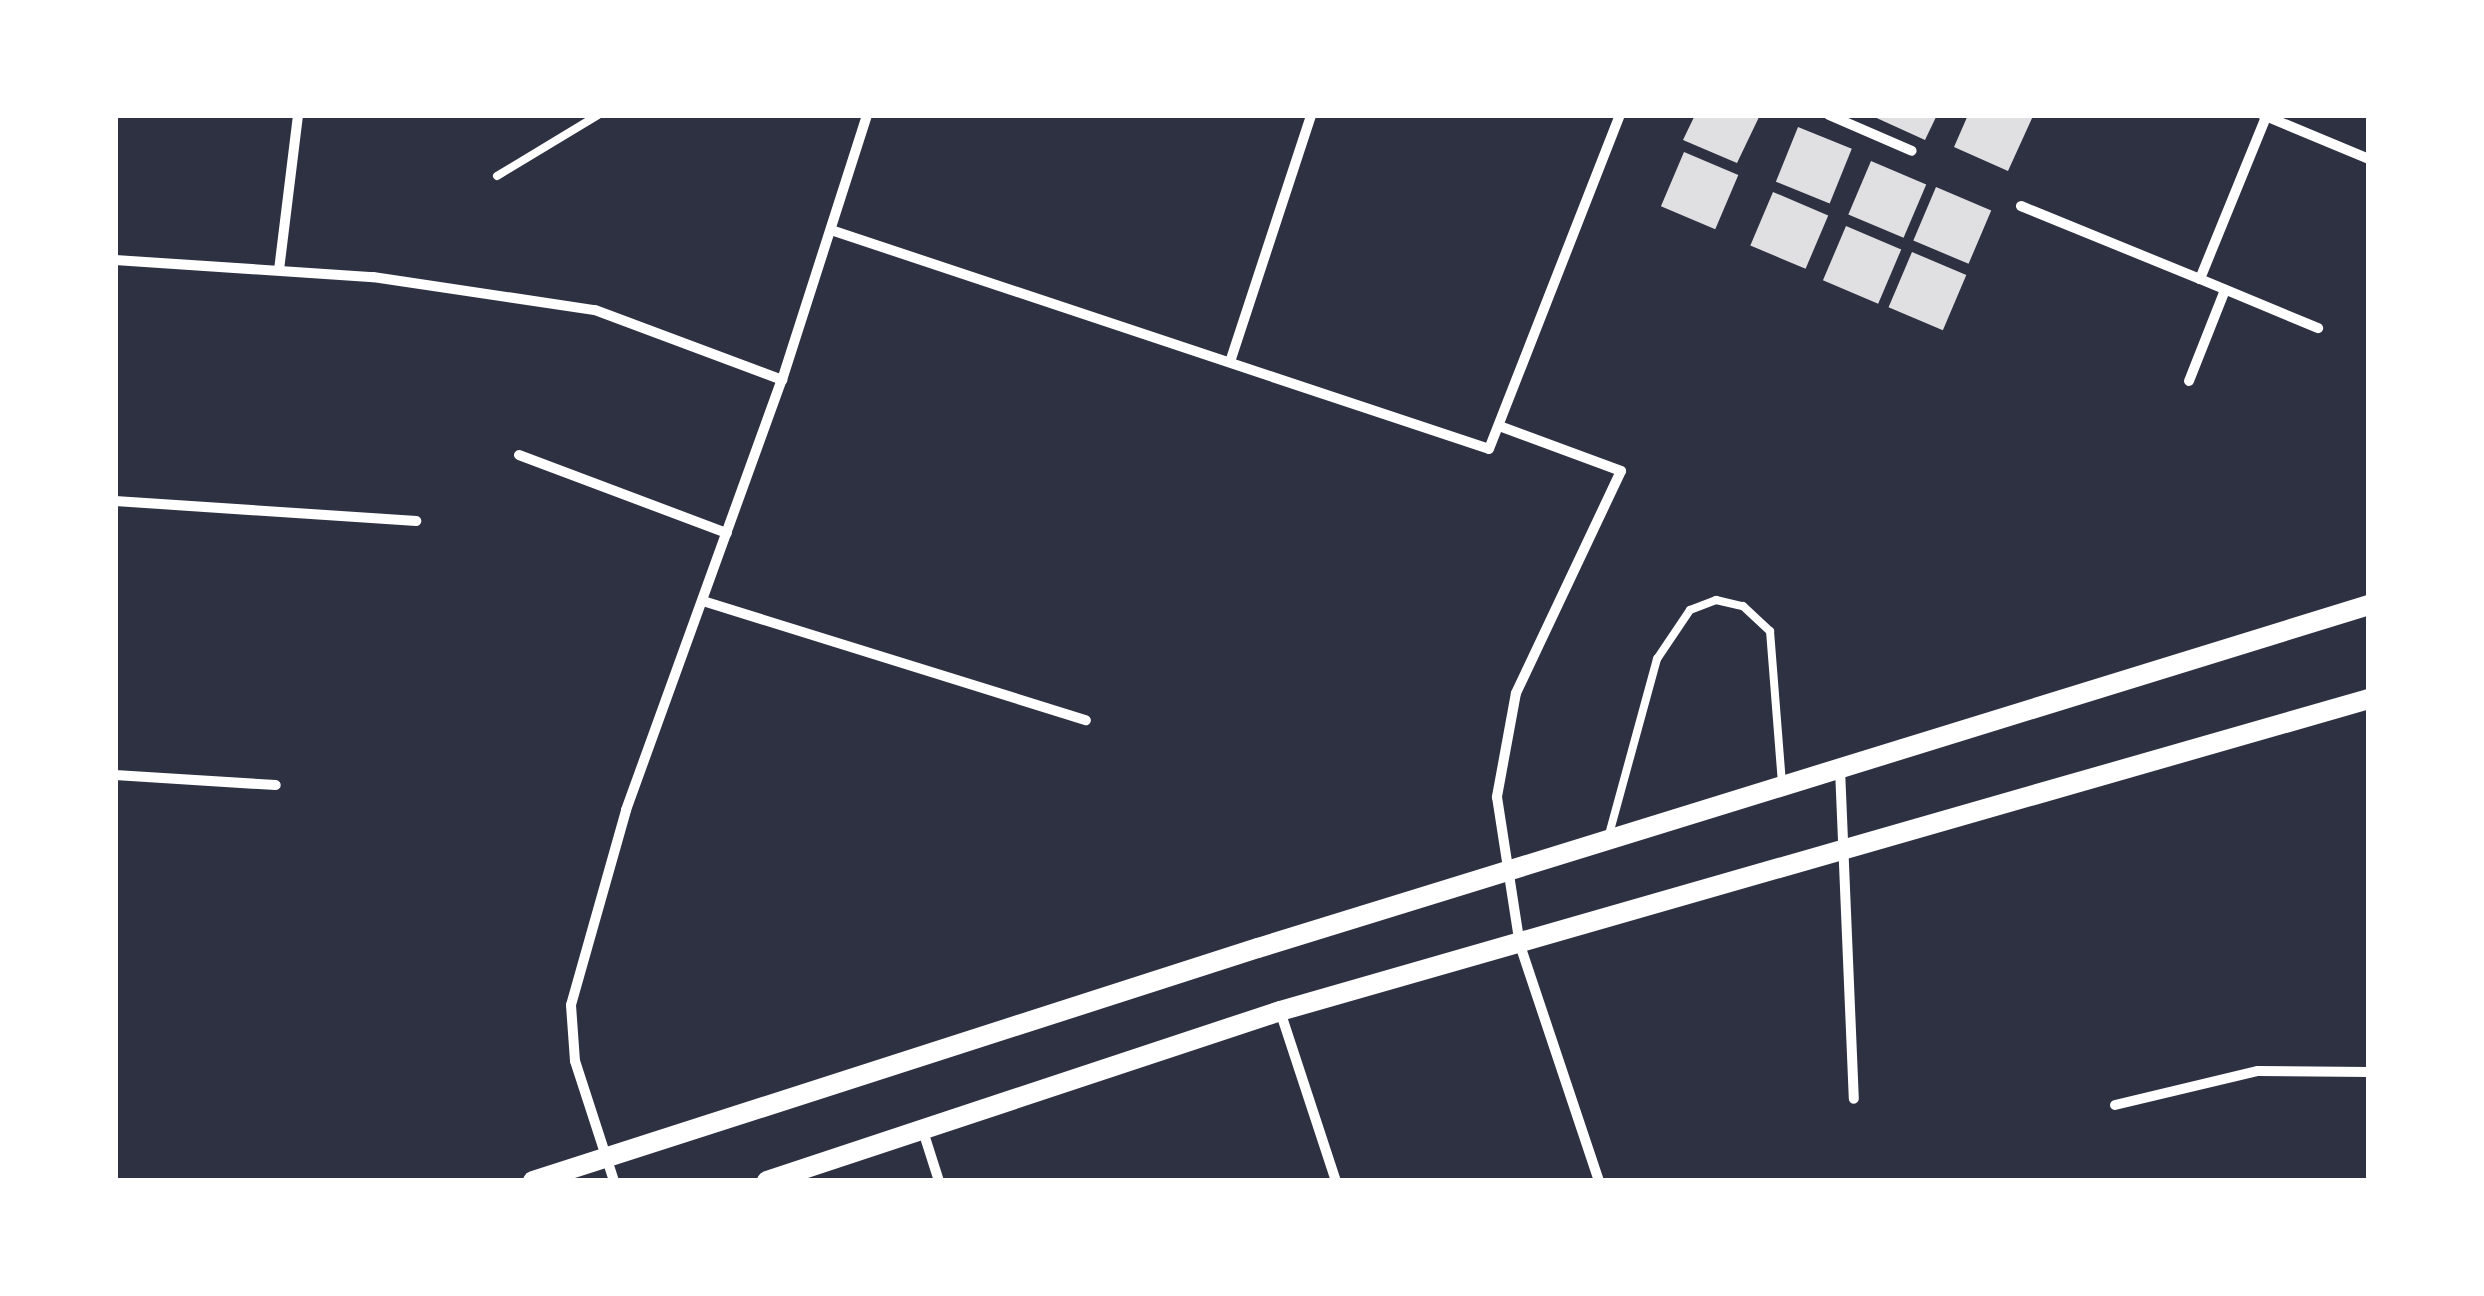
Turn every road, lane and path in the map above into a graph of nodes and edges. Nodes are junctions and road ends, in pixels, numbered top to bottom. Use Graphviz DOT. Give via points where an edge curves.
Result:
graph roads {
  1 [pos="298,115"];
  2 [pos="598,115"];
  3 [pos="867,115"];
  4 [pos="1311,115"];
  5 [pos="1620,115"];
  6 [pos="1829,115"];
  7 [pos="2264,116"];
  8 [pos="1912,151"];
  9 [pos="2369,158"];
  10 [pos="496,176"];
  11 [pos="2021,206"];
  12 [pos="831,230"];
  13 [pos="115,260"];
  14 [pos="279,270"];
  15 [pos="2200,279"];
  16 [pos="2226,290"];
  17 [pos="2318,328"];
  18 [pos="1230,362"];
  19 [pos="782,380"];
  20 [pos="2189,381"];
  21 [pos="1502,427"];
  22 [pos="518,455"];
  23 [pos="115,501"];
  24 [pos="416,521"];
  25 [pos="728,533"];
  26 [pos="703,600"];
  27 [pos="2369,605"];
  28 [pos="2369,699"];
  29 [pos="1086,720"];
  30 [pos="1840,769"];
  31 [pos="115,775"];
  32 [pos="276,785"];
  33 [pos="1782,788"];
  34 [pos="1607,842"];
  35 [pos="1846,850"];
  36 [pos="1506,873"];
  37 [pos="1520,945"];
  38 [pos="1280,1011"];
  39 [pos="2369,1072"];
  40 [pos="1854,1099"];
  41 [pos="2115,1105"];
  42 [pos="924,1131"];
  43 [pos="606,1158"];
  44 [pos="533,1181"];
  45 [pos="614,1181"];
  46 [pos="767,1181"];
  47 [pos="939,1181"];
  48 [pos="1336,1181"];
  49 [pos="1599,1181"];
  1 -- 14 [label="street"];
  2 -- 10 [label="lane"];
  3 -- 12 [label="street"];
  4 -- 18 [label="street"];
  5 -- 21 [label="street"];
  6 -- 8 [label="street"];
  7 -- 9 [label="street"];
  7 -- 15 [label="street"];
  11 -- 15 [label="street"];
  12 -- 18 [label="street"];
  12 -- 19 [label="street"];
  13 -- 14 [label="street"];
  14 -- 19 [label="street" via="595,310"];
  15 -- 16 [label="street"];
  16 -- 17 [label="street"];
  16 -- 20 [label="street"];
  18 -- 21 [label="street" via="1479,450 1496,442"];
  19 -- 25 [label="street"];
  21 -- 36 [label="street" via="1621,470 1516,693 1497,797"];
  22 -- 25 [label="street"];
  23 -- 24 [label="street"];
  25 -- 26 [label="street"];
  26 -- 29 [label="street"];
  26 -- 43 [label="street" via="626,810 571,1005 575,1061"];
  27 -- 30 [label="main road"];
  28 -- 35 [label="main road"];
  30 -- 33 [label="main road"];
  30 -- 35 [label="street"];
  31 -- 32 [label="street"];
  33 -- 34 [label="main road"];
  33 -- 34 [label="lane" via="1770,631 1743,606 1716,600 1690,610 1656,659"];
  34 -- 36 [label="main road"];
  35 -- 37 [label="main road"];
  35 -- 40 [label="street"];
  36 -- 37 [label="street"];
  36 -- 43 [label="main road"];
  37 -- 38 [label="main road"];
  37 -- 49 [label="street"];
  38 -- 42 [label="main road"];
  38 -- 48 [label="street"];
  39 -- 41 [label="street" via="2258,1072"];
  42 -- 46 [label="main road"];
  42 -- 47 [label="street"];
  43 -- 44 [label="main road"];
  43 -- 45 [label="street"];
}
